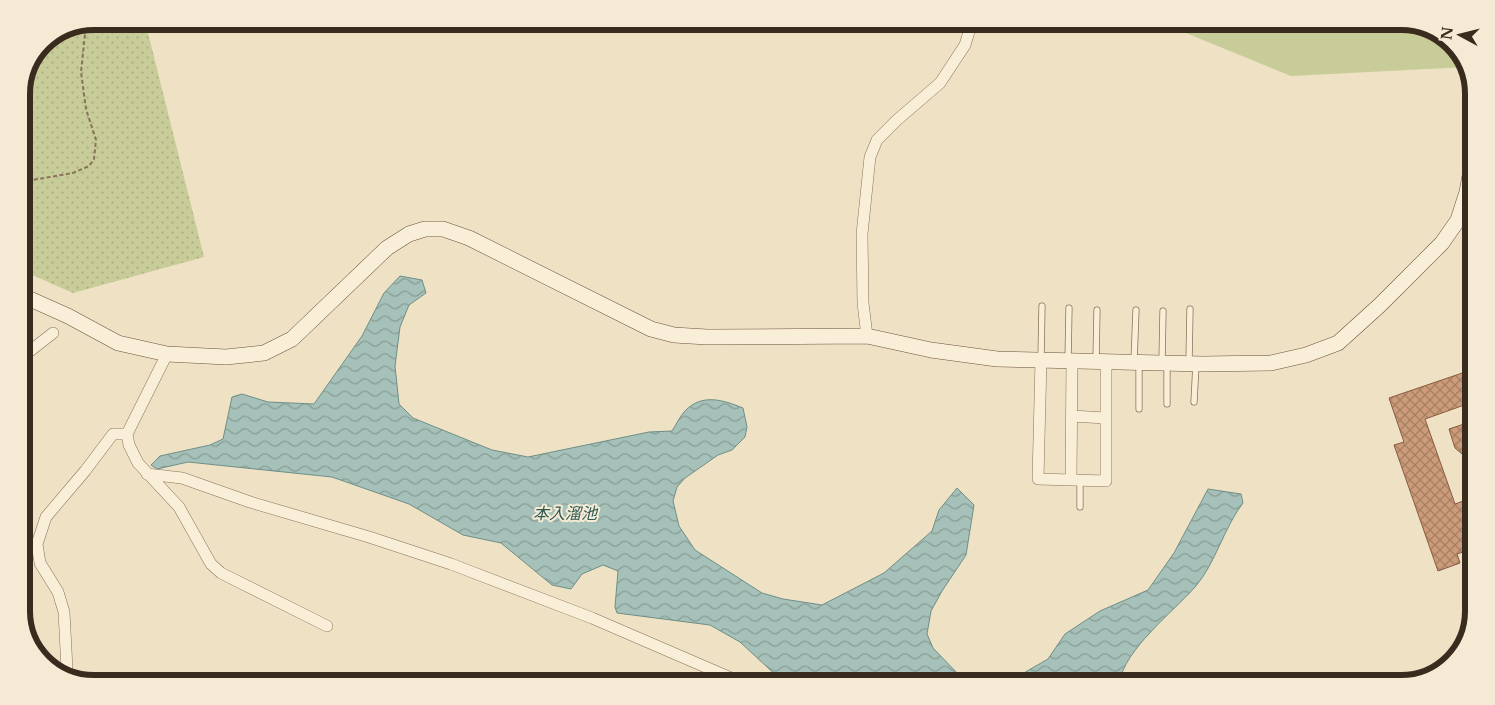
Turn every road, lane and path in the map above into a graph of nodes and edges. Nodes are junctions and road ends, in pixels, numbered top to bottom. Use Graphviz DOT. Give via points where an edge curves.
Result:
graph roads {
  1 [pos="970,30"];
  2 [pos="85,31"];
  3 [pos="30,180"];
  4 [pos="1465,198"];
  5 [pos="30,299"];
  6 [pos="1042,306"];
  7 [pos="1069,308"];
  8 [pos="1190,309"];
  9 [pos="1097,310"];
  10 [pos="1136,310"];
  11 [pos="1163,311"];
  12 [pos="53,333"];
  13 [pos="867,336"];
  14 [pos="30,351"];
  15 [pos="166,354"];
  16 [pos="1040,360"];
  17 [pos="1070,361"];
  18 [pos="1101,362"];
  19 [pos="1137,362"];
  20 [pos="1165,363"];
  21 [pos="1192,364"];
  22 [pos="1194,402"];
  23 [pos="1167,404"];
  24 [pos="1138,409"];
  25 [pos="1072,416"];
  26 [pos="1106,418"];
  27 [pos="128,434"];
  28 [pos="147,474"];
  29 [pos="1076,480"];
  30 [pos="1080,507"];
  31 [pos="327,626"];
  32 [pos="67,668"];
  33 [pos="724,675"];
  1 -- 13 [label="street" via="965,46 940,83 877,140 870,157 862,234"];
  2 -- 3 [label="path" via="81,72 86,110 96,140 94,159 89,166 73,173"];
  4 -- 21 [label="street" via="1458,220 1442,242 1338,343 1271,364"];
  5 -- 15 [label="street" via="118,343"];
  6 -- 16 [label="lane"];
  7 -- 17 [label="lane"];
  8 -- 21 [label="lane"];
  9 -- 18 [label="lane"];
  10 -- 19 [label="lane"];
  11 -- 20 [label="lane"];
  12 -- 14 [label="street"];
  13 -- 15 [label="street" via="674,335 651,329 469,238 443,229 425,229 409,234 388,248 292,339 264,353 226,357"];
  13 -- 16 [label="street" via="978,357"];
  15 -- 27 [label="street"];
  16 -- 17 [label="street"];
  16 -- 29 [label="street" via="1038,479"];
  17 -- 18 [label="street"];
  17 -- 25 [label="street"];
  18 -- 19 [label="street"];
  18 -- 26 [label="street"];
  19 -- 20 [label="street"];
  19 -- 24 [label="lane"];
  20 -- 21 [label="street"];
  20 -- 23 [label="lane"];
  21 -- 22 [label="lane"];
  25 -- 26 [label="street"];
  25 -- 29 [label="street"];
  26 -- 29 [label="street" via="1106,482"];
  27 -- 28 [label="street" via="129,445"];
  27 -- 32 [label="street" via="113,434 102,446 46,517 37,544 40,564 58,592 64,612"];
  28 -- 31 [label="street" via="179,507 211,564 221,574"];
  28 -- 33 [label="street" via="182,478 451,564 592,618"];
  29 -- 30 [label="lane"];
}
